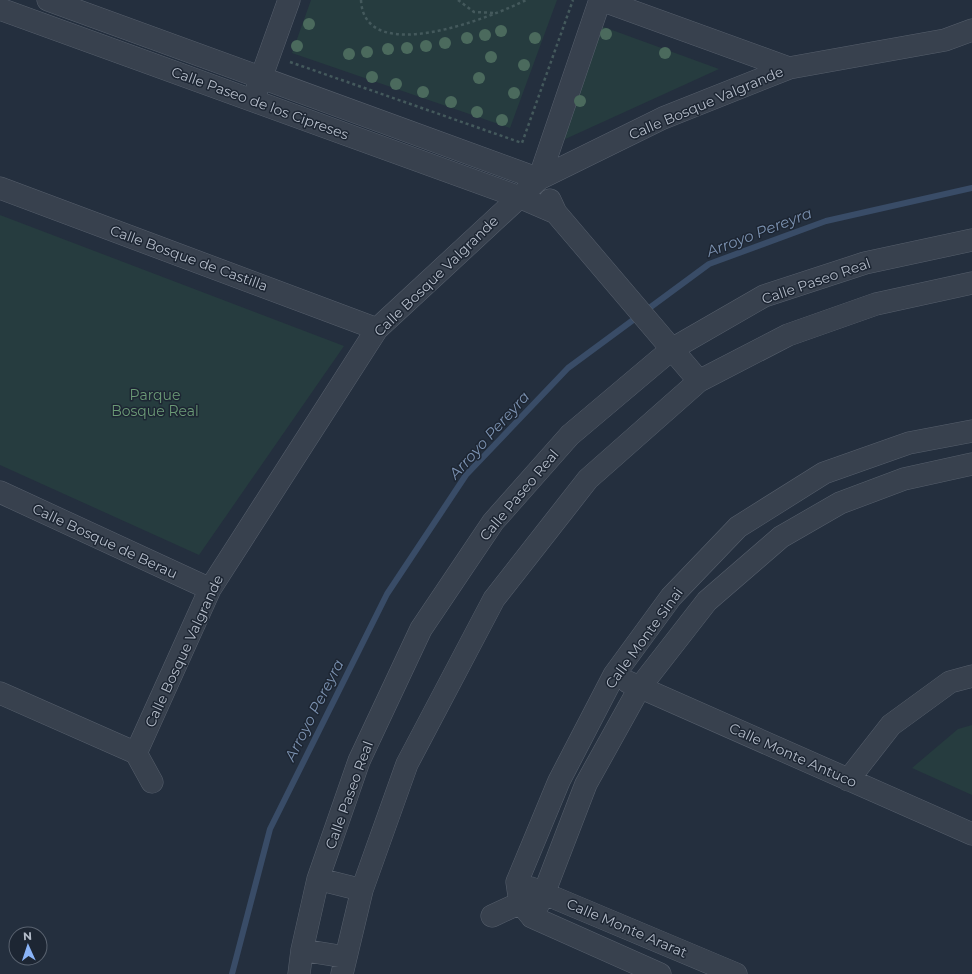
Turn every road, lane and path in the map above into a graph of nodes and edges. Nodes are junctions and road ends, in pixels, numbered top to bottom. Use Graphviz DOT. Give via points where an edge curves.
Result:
graph roads {
  1 [pos="48,0"];
  2 [pos="289,0"];
  3 [pos="361,0"];
  4 [pos="458,0"];
  5 [pos="526,0"];
  6 [pos="573,0"];
  7 [pos="601,0"];
  8 [pos="0,9"];
  9 [pos="499,13"];
  10 [pos="972,30"];
  11 [pos="284,60"];
  12 [pos="789,68"];
  13 [pos="261,78"];
  14 [pos="253,101"];
  15 [pos="540,179"];
  16 [pos="0,188"];
  17 [pos="519,197"];
  18 [pos="556,213"];
  19 [pos="972,240"];
  20 [pos="972,284"];
  21 [pos="377,328"];
  22 [pos="669,346"];
  23 [pos="699,381"];
  24 [pos="972,431"];
  25 [pos="972,464"];
  26 [pos="0,492"];
  27 [pos="210,589"];
  28 [pos="614,675"];
  29 [pos="972,676"];
  30 [pos="640,687"];
  31 [pos="0,693"];
  32 [pos="136,753"];
  33 [pos="848,780"];
  34 [pos="152,782"];
  35 [pos="972,834"];
  36 [pos="318,878"];
  37 [pos="517,882"];
  38 [pos="362,890"];
  39 [pos="544,893"];
  40 [pos="526,910"];
  41 [pos="492,916"];
  42 [pos="302,950"];
  43 [pos="343,966"];
  44 [pos="299,974"];
  45 [pos="660,974"];
  46 [pos="736,974"];
  1 -- 13 [label="street, Calle Paseo de los Cipreses"];
  2 -- 13 [label="street"];
  3 -- 9 [label="path" via="369,22 379,29 395,34 428,33 455,28"];
  4 -- 9 [label="path" via="474,12"];
  5 -- 9 [label="path"];
  6 -- 11 [label="path" via="522,143"];
  7 -- 12 [label="street"];
  7 -- 15 [label="street"];
  8 -- 14 [label="street, Calle Paseo de los Cipreses"];
  10 -- 12 [label="street, Calle Bosque Valgrande" via="945,40"];
  12 -- 15 [label="street, Calle Bosque Valgrande" via="663,118"];
  13 -- 14 [label="street"];
  13 -- 15 [label="street, Calle Paseo de los Cipreses"];
  14 -- 17 [label="street, Calle Paseo de los Cipreses"];
  15 -- 17 [label="street, Calle Bosque Valgrande"];
  15 -- 18 [label="street"];
  16 -- 21 [label="street, Calle Bosque de Castilla"];
  17 -- 18 [label="street, Calle Paseo de los Cipreses"];
  17 -- 21 [label="street, Calle Bosque Valgrande"];
  18 -- 22 [label="street"];
  19 -- 22 [label="street, Calle Paseo Real" via="865,263 764,296"];
  20 -- 23 [label="street" via="876,304 788,335"];
  21 -- 27 [label="street, Calle Bosque Valgrande"];
  22 -- 23 [label="street"];
  22 -- 36 [label="street, Calle Paseo Real" via="570,434 494,522 422,629 359,761"];
  23 -- 38 [label="street" via="588,479 494,598 407,764"];
  24 -- 28 [label="street, Calle Monte Sinai" via="909,443 824,473 738,527 671,597"];
  25 -- 30 [label="street, Calle Monte Sinai" via="904,479 840,502 781,537 707,601"];
  26 -- 27 [label="street, Calle Bosque de Berau"];
  27 -- 32 [label="street, Calle Bosque Valgrande"];
  28 -- 30 [label="street, Calle Monte Antuco"];
  28 -- 37 [label="street, Calle Monte Sinai" via="559,781"];
  29 -- 33 [label="street" via="950,682 891,725"];
  30 -- 33 [label="street, Calle Monte Antuco"];
  30 -- 39 [label="street, Calle Monte Sinai" via="586,784"];
  31 -- 32 [label="street"];
  32 -- 34 [label="street"];
  33 -- 35 [label="street, Calle Monte Antuco"];
  36 -- 38 [label="street"];
  36 -- 42 [label="street, Calle Paseo Real"];
  37 -- 39 [label="street, Calle Monte Ararat"];
  37 -- 40 [label="street"];
  38 -- 43 [label="street"];
  39 -- 40 [label="street, Calle Monte Sinai"];
  39 -- 46 [label="street, Calle Monte Ararat"];
  40 -- 41 [label="street"];
  40 -- 45 [label="street, Calle Monte Ararat"];
  42 -- 43 [label="street"];
  42 -- 44 [label="street, Calle Paseo Real"];
}
